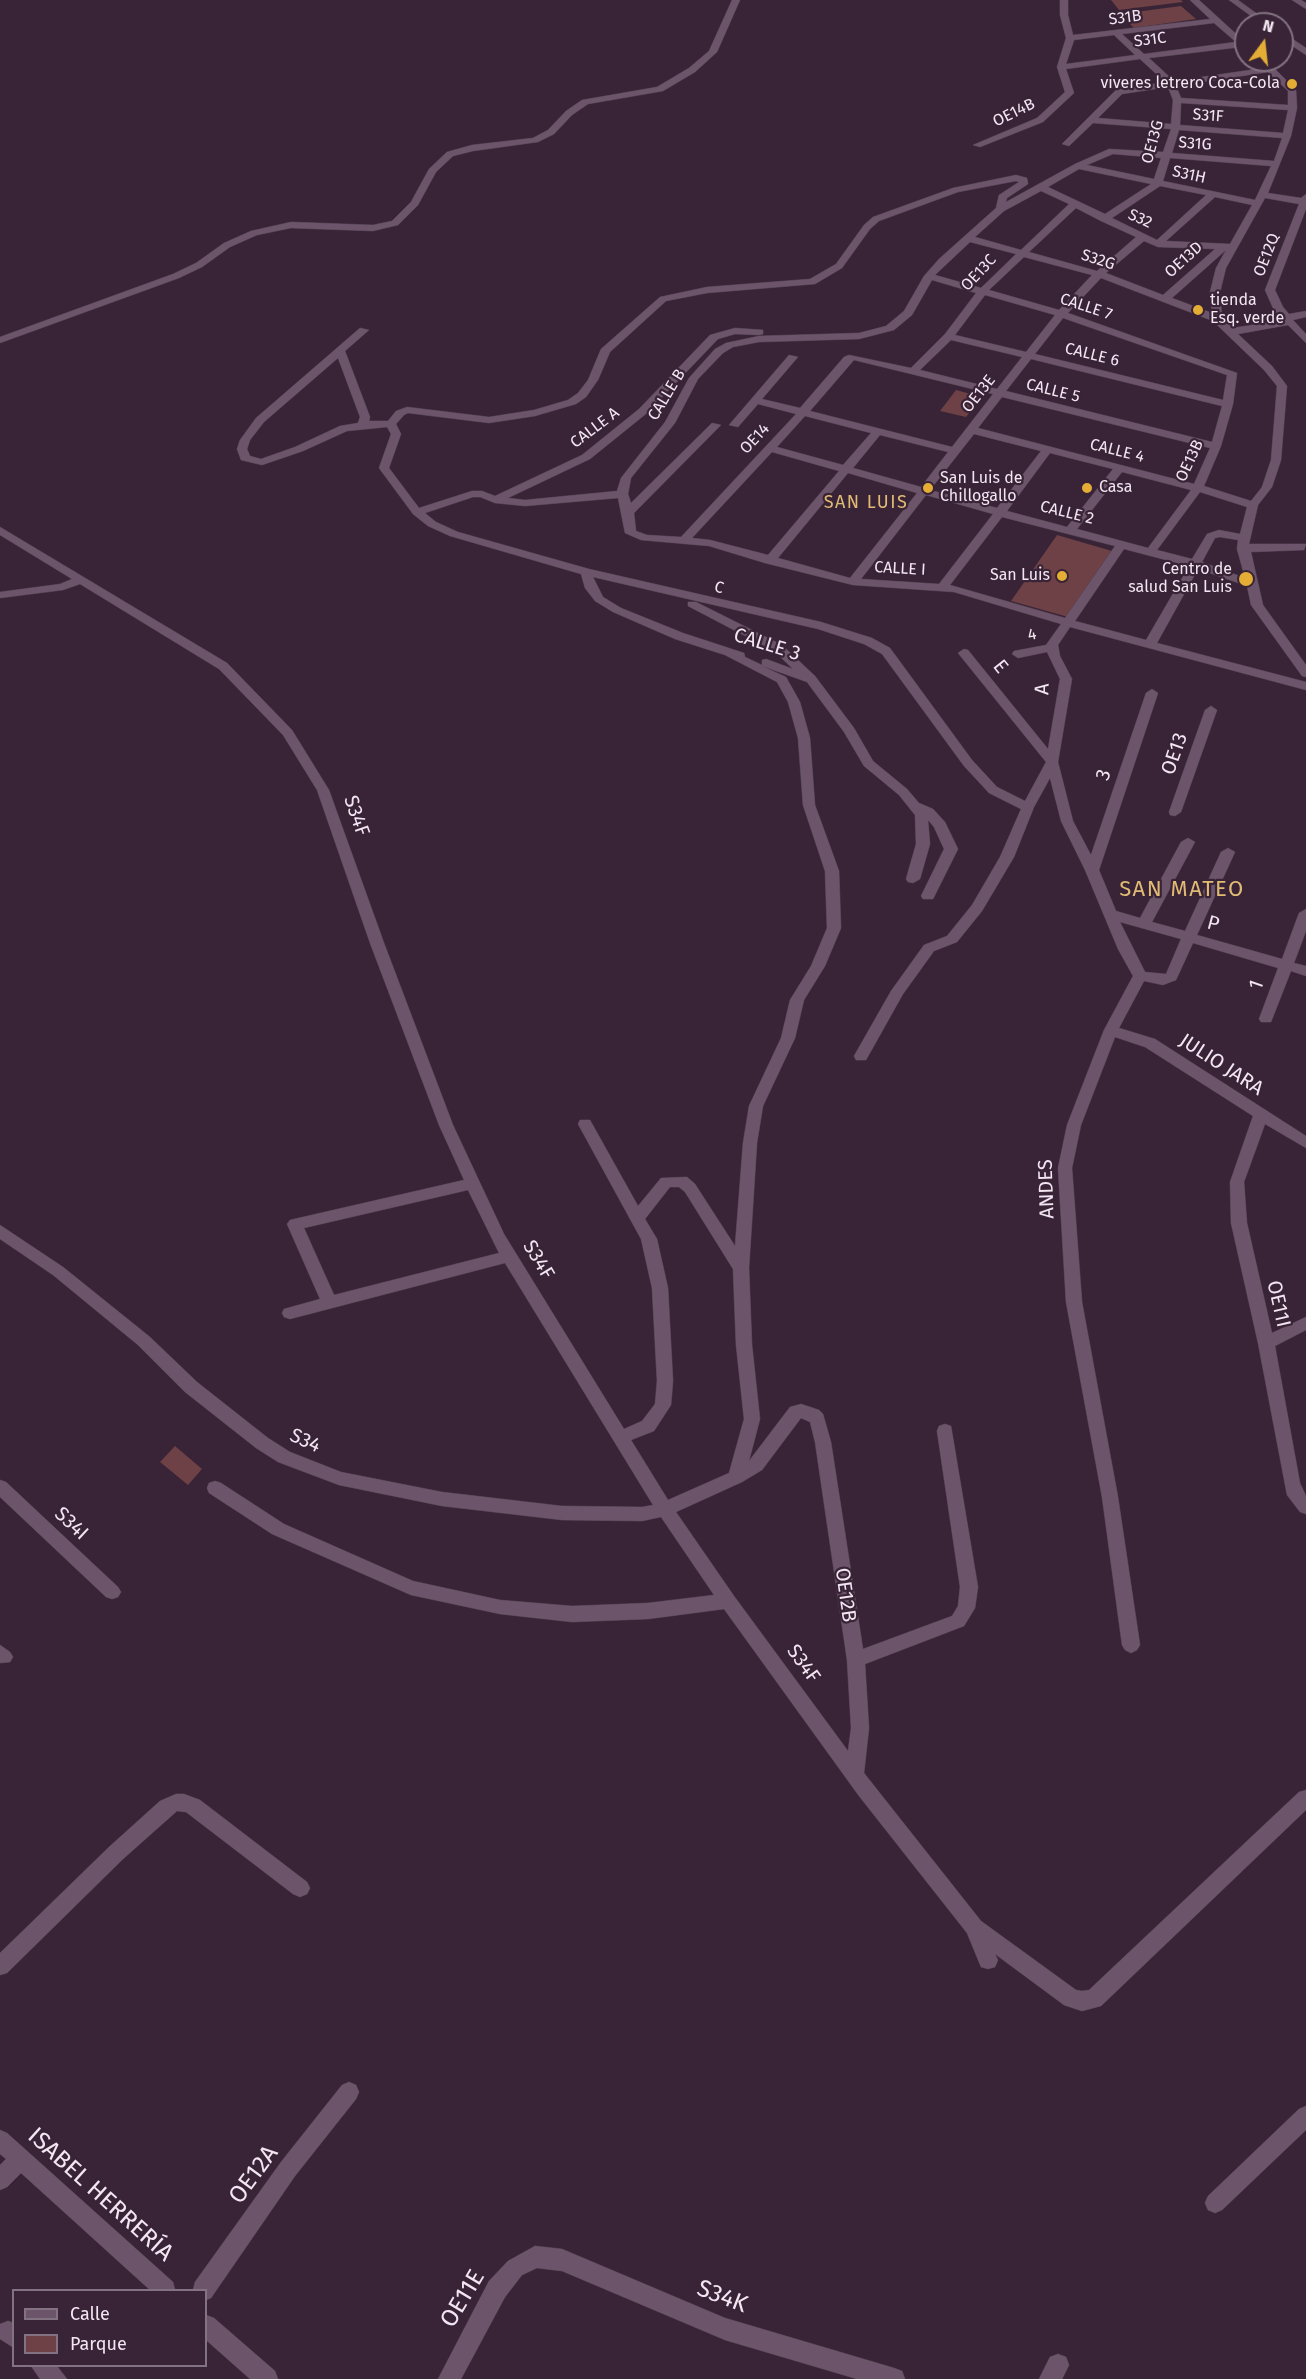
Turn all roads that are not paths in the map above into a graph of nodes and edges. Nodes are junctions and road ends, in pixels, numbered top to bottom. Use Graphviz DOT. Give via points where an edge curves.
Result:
graph roads {
  1 [pos="736,0"];
  2 [pos="1064,0"];
  3 [pos="1194,0"];
  4 [pos="1251,0"];
  5 [pos="1296,0"];
  6 [pos="1234,1"];
  7 [pos="1306,7"];
  8 [pos="1250,12"];
  9 [pos="1218,20"];
  10 [pos="1117,34"];
  11 [pos="1234,35"];
  12 [pos="1070,38"];
  13 [pos="1234,46"];
  14 [pos="1143,56"];
  15 [pos="1061,67"];
  16 [pos="1250,72"];
  17 [pos="1274,72"];
  18 [pos="1171,83"];
  19 [pos="1177,100"];
  20 [pos="1293,108"];
  21 [pos="1092,120"];
  22 [pos="1175,129"];
  23 [pos="1287,136"];
  24 [pos="1066,144"];
  25 [pos="977,145"];
  26 [pos="1167,157"];
  27 [pos="1277,164"];
  28 [pos="1078,166"];
  29 [pos="1157,184"];
  30 [pos="1043,188"];
  31 [pos="1212,195"];
  32 [pos="1261,199"];
  33 [pos="1305,200"];
  34 [pos="1074,204"];
  35 [pos="1001,209"];
  36 [pos="1104,219"];
  37 [pos="1142,237"];
  38 [pos="967,238"];
  39 [pos="1158,244"];
  40 [pos="1229,246"];
  41 [pos="1022,253"];
  42 [pos="1099,274"];
  43 [pos="929,276"];
  44 [pos="982,292"];
  45 [pos="1165,299"];
  46 [pos="1061,314"];
  47 [pos="1306,314"];
  48 [pos="1217,319"];
  49 [pos="1288,320"];
  50 [pos="364,330"];
  51 [pos="1229,332"];
  52 [pos="949,336"];
  53 [pos="816,337"];
  54 [pos="0,340"];
  55 [pos="1306,340"];
  56 [pos="340,351"];
  57 [pos="1030,356"];
  58 [pos="793,357"];
  59 [pos="848,359"];
  60 [pos="914,371"];
  61 [pos="1232,373"];
  62 [pos="1001,393"];
  63 [pos="755,400"];
  64 [pos="1228,404"];
  65 [pos="803,412"];
  66 [pos="363,424"];
  67 [pos="391,424"];
  68 [pos="716,425"];
  69 [pos="734,425"];
  70 [pos="972,430"];
  71 [pos="878,431"];
  72 [pos="1216,446"];
  73 [pos="769,448"];
  74 [pos="1047,450"];
  75 [pos="956,451"];
  76 [pos="846,468"];
  77 [pos="1119,469"];
  78 [pos="1198,488"];
  79 [pos="925,491"];
  80 [pos="622,494"];
  81 [pos="495,500"];
  82 [pos="1253,505"];
  83 [pos="417,512"];
  84 [pos="628,512"];
  85 [pos="998,512"];
  86 [pos="0,530"];
  87 [pos="1070,531"];
  88 [pos="685,539"];
  89 [pos="1122,544"];
  90 [pos="1244,544"];
  91 [pos="1305,548"];
  92 [pos="1151,551"];
  93 [pos="769,561"];
  94 [pos="1196,564"];
  95 [pos="586,572"];
  96 [pos="81,579"];
  97 [pos="853,582"];
  98 [pos="1251,584"];
  99 [pos="943,587"];
  100 [pos="668,592"];
  101 [pos="0,595"];
  102 [pos="1066,622"];
  103 [pos="1150,645"];
  104 [pos="1052,648"];
  105 [pos="964,653"];
  106 [pos="1018,654"];
  107 [pos="731,655"];
  108 [pos="1306,672"];
  109 [pos="811,679"];
  110 [pos="1306,686"];
  111 [pos="1152,693"];
  112 [pos="1211,710"];
  113 [pos="1052,762"];
  114 [pos="912,804"];
  115 [pos="1028,807"];
  116 [pos="1175,812"];
  117 [pos="1188,842"];
  118 [pos="1228,852"];
  119 [pos="1092,870"];
  120 [pos="913,879"];
  121 [pos="928,896"];
  122 [pos="1306,913"];
  123 [pos="1110,914"];
  124 [pos="1144,924"];
  125 [pos="1191,939"];
  126 [pos="1285,964"];
  127 [pos="1306,971"];
  128 [pos="1140,976"];
  129 [pos="1266,1019"];
  130 [pos="1111,1030"];
  131 [pos="861,1056"];
  132 [pos="1261,1114"];
  133 [pos="585,1124"];
  134 [pos="1306,1143"];
  135 [pos="471,1184"];
  136 [pos="638,1217"];
  137 [pos="0,1231"];
  138 [pos="509,1256"];
  139 [pos="741,1268"];
  140 [pos="329,1301"];
  141 [pos="290,1313"];
  142 [pos="1306,1323"];
  143 [pos="1291,1332"];
  144 [pos="1306,1340"];
  145 [pos="1266,1343"];
  146 [pos="817,1419"];
  147 [pos="945,1431"];
  148 [pos="621,1437"];
  149 [pos="736,1477"];
  150 [pos="0,1486"];
  151 [pos="215,1488"];
  152 [pos="1304,1506"];
  153 [pos="665,1509"];
  154 [pos="112,1592"];
  155 [pos="728,1600"];
  156 [pos="1131,1645"];
  157 [pos="856,1660"];
  158 [pos="855,1773"];
  159 [pos="1306,1798"];
  160 [pos="300,1888"];
  161 [pos="974,1928"];
  162 [pos="988,1960"];
  163 [pos="0,1966"];
  164 [pos="349,2092"];
  165 [pos="1306,2116"];
  166 [pos="0,2140"];
  167 [pos="20,2160"];
  168 [pos="0,2180"];
  169 [pos="1215,2203"];
  170 [pos="535,2257"];
  171 [pos="164,2289"];
  172 [pos="204,2289"];
  173 [pos="207,2327"];
  174 [pos="43,2367"];
  175 [pos="56,2379"];
  176 [pos="267,2379"];
  177 [pos="449,2379"];
  178 [pos="894,2379"];
  1 -- 54 [label="street" via="713,52 692,70 660,89 585,102 552,132 535,140 450,154 432,171 409,211 395,223 373,228 291,225 254,233 184,273"];
  2 -- 12 [label="street"];
  3 -- 9 [label="street"];
  4 -- 6 [label="street"];
  5 -- 7 [label="street"];
  6 -- 8 [label="street"];
  9 -- 10 [label="street, S31B"];
  9 -- 11 [label="street"];
  10 -- 12 [label="street, S31B"];
  10 -- 14 [label="street, OE13G"];
  12 -- 15 [label="street"];
  13 -- 14 [label="street, S31C"];
  14 -- 15 [label="street, S31C"];
  14 -- 18 [label="street, OE13G"];
  15 -- 25 [label="street, OE14B" via="1070,93 1040,120"];
  16 -- 18 [label="street"];
  17 -- 20 [label="street" via="1292,90"];
  18 -- 19 [label="street, OE13G"];
  18 -- 21 [label="street" via="1119,92"];
  19 -- 20 [label="street"];
  19 -- 22 [label="street, OE13G"];
  20 -- 23 [label="street"];
  21 -- 22 [label="street, S31F"];
  21 -- 24 [label="street"];
  22 -- 23 [label="street, S31F"];
  22 -- 26 [label="street, OE13G"];
  23 -- 27 [label="street"];
  26 -- 27 [label="street, S31G"];
  26 -- 28 [label="street, S31G" via="1112,151"];
  26 -- 29 [label="street, OE13G"];
  27 -- 32 [label="street"];
  28 -- 29 [label="street, S31H"];
  28 -- 30 [label="street"];
  29 -- 31 [label="street, S31H"];
  29 -- 36 [label="street, OE13G"];
  30 -- 34 [label="street, S32"];
  30 -- 35 [label="street"];
  31 -- 32 [label="street, S31H"];
  31 -- 39 [label="street"];
  32 -- 33 [label="street, S31H"];
  32 -- 40 [label="street"];
  33 -- 49 [label="street, OE12Q" via="1270,285 1270,293"];
  34 -- 36 [label="street, S32"];
  34 -- 41 [label="street, OE13C"];
  35 -- 38 [label="street"];
  35 -- 67 [label="street" via="1002,197 1024,180 1016,178 956,190 876,219 839,267 812,282 706,290 663,299 605,351 593,380 572,402 536,413 489,420 407,410"];
  36 -- 37 [label="street, S32"];
  37 -- 39 [label="street, S32"];
  37 -- 42 [label="street, OE13E"];
  38 -- 41 [label="street, S32G"];
  38 -- 43 [label="street"];
  39 -- 40 [label="street, S32"];
  40 -- 45 [label="street, OE13D"];
  40 -- 48 [label="street" via="1215,292"];
  41 -- 42 [label="street, S32G"];
  41 -- 44 [label="street, OE13C"];
  42 -- 45 [label="street, S32G"];
  42 -- 46 [label="street, OE13E"];
  43 -- 44 [label="street, CALLE 7"];
  43 -- 53 [label="street" via="908,313 890,328 859,336"];
  44 -- 46 [label="street, CALLE 7"];
  44 -- 52 [label="street, OE13C"];
  45 -- 48 [label="street, S32G"];
  46 -- 57 [label="street, OE13E"];
  46 -- 61 [label="street, CALLE 7"];
  47 -- 49 [label="street"];
  48 -- 51 [label="street"];
  49 -- 51 [label="street"];
  49 -- 55 [label="street"];
  50 -- 56 [label="street"];
  51 -- 82 [label="street" via="1282,386 1276,460 1267,487"];
  52 -- 57 [label="street, CALLE 6"];
  52 -- 60 [label="street, OE13C"];
  53 -- 80 [label="street, CALLE B" via="746,340 720,351 694,378 670,423 626,478"];
  53 -- 81 [label="street, CALLE A" via="745,331 718,335 643,411 586,457"];
  56 -- 66 [label="street" via="365,417"];
  56 -- 66 [label="street" via="260,420 245,440 243,455 248,460 267,460"];
  57 -- 62 [label="street, OE13E"];
  57 -- 64 [label="street, CALLE 6"];
  58 -- 63 [label="street"];
  59 -- 60 [label="street, CALLE 5" via="862,358"];
  59 -- 65 [label="street, OE14"];
  60 -- 62 [label="street, CALLE 5"];
  61 -- 64 [label="street, OE13B"];
  62 -- 70 [label="street, OE13E"];
  62 -- 72 [label="street, CALLE 5"];
  63 -- 65 [label="street"];
  63 -- 69 [label="street"];
  64 -- 72 [label="street, OE13B"];
  65 -- 71 [label="street"];
  65 -- 73 [label="street, OE14"];
  66 -- 67 [label="street"];
  67 -- 83 [label="street, C" via="396,434 384,468"];
  68 -- 84 [label="street"];
  70 -- 74 [label="street, CALLE 4"];
  70 -- 75 [label="street, OE13E"];
  71 -- 75 [label="street"];
  71 -- 76 [label="street"];
  72 -- 78 [label="street, OE13B"];
  73 -- 76 [label="street, CALLE 2"];
  73 -- 88 [label="street, OE14"];
  74 -- 77 [label="street, CALLE 4"];
  74 -- 85 [label="street"];
  75 -- 79 [label="street, OE13E"];
  76 -- 79 [label="street, CALLE 2"];
  76 -- 93 [label="street"];
  77 -- 78 [label="street, CALLE 4"];
  77 -- 87 [label="street"];
  78 -- 82 [label="street, CALLE 4"];
  78 -- 92 [label="street, OE13B"];
  79 -- 85 [label="street, CALLE 2"];
  79 -- 97 [label="street, OE13E"];
  80 -- 81 [label="street" via="525,503"];
  80 -- 84 [label="street"];
  81 -- 83 [label="street" via="472,494"];
  82 -- 90 [label="street"];
  83 -- 95 [label="street, C" via="432,525 454,534"];
  84 -- 88 [label="street, CALLE I" via="629,531 634,535"];
  85 -- 87 [label="street, CALLE 2"];
  85 -- 99 [label="street"];
  86 -- 96 [label="street, S34F"];
  87 -- 89 [label="street, CALLE 2"];
  88 -- 93 [label="street, CALLE I"];
  89 -- 92 [label="street, CALLE 2"];
  89 -- 102 [label="street"];
  90 -- 91 [label="street"];
  90 -- 94 [label="street" via="1214,534"];
  90 -- 98 [label="street"];
  92 -- 94 [label="street, CALLE 2"];
  93 -- 97 [label="street, CALLE I"];
  94 -- 98 [label="street, CALLE 2"];
  94 -- 103 [label="street"];
  95 -- 100 [label="street, C"];
  95 -- 107 [label="street, CALLE 3" via="599,599 617,610"];
  96 -- 101 [label="street" via="63,587"];
  96 -- 135 [label="street, S34F" via="223,666 288,733 306,759 323,790 377,943"];
  97 -- 99 [label="street, CALLE I"];
  98 -- 108 [label="street" via="1260,612"];
  99 -- 102 [label="street, CALLE I"];
  100 -- 109 [label="street" via="778,648"];
  100 -- 115 [label="street, C" via="858,636 886,651 968,763 993,790"];
  102 -- 103 [label="street, CALLE I"];
  102 -- 104 [label="street"];
  103 -- 110 [label="street, CALLE I"];
  104 -- 106 [label="street, 4"];
  104 -- 113 [label="street, A" via="1066,683"];
  105 -- 113 [label="street, E"];
  107 -- 109 [label="street, CALLE 3"];
  107 -- 139 [label="street" via="782,680 794,702 804,738 809,805 832,871 834,909 834,928 818,966 797,1000 788,1038 756,1106"];
  109 -- 114 [label="street, CALLE 3" via="868,763"];
  111 -- 119 [label="street, 3"];
  112 -- 116 [label="street, OE13"];
  113 -- 115 [label="street"];
  113 -- 119 [label="street" via="1067,821"];
  114 -- 120 [label="street, CALLE 3" via="921,814 923,844"];
  114 -- 121 [label="street" via="928,812 940,825 951,849"];
  115 -- 131 [label="street" via="1007,857 977,908 952,939 929,948 898,991"];
  117 -- 124 [label="street"];
  118 -- 125 [label="street"];
  119 -- 123 [label="street"];
  122 -- 126 [label="street, 1"];
  123 -- 124 [label="street, P"];
  123 -- 128 [label="street"];
  124 -- 125 [label="street, P"];
  125 -- 126 [label="street, P"];
  125 -- 128 [label="street" via="1169,979"];
  126 -- 127 [label="street, P"];
  126 -- 129 [label="street, 1"];
  128 -- 130 [label="street, ANDES"];
  130 -- 132 [label="street, JULIO JARA" via="1150,1043"];
  130 -- 156 [label="street, ANDES" via="1074,1125 1065,1168 1074,1302 1110,1497"];
  132 -- 134 [label="street, JULIO JARA"];
  132 -- 145 [label="street, OE11I" via="1241,1167 1236,1197"];
  133 -- 136 [label="street"];
  135 -- 138 [label="street, S34F"];
  135 -- 140 [label="street" via="295,1224"];
  136 -- 139 [label="street" via="666,1182 682,1181"];
  136 -- 148 [label="street" via="652,1250 660,1288 664,1399 652,1422"];
  137 -- 153 [label="street, S34" via="58,1271 144,1341 191,1387 284,1457 339,1478 442,1498 562,1514 620,1516"];
  138 -- 140 [label="street"];
  138 -- 148 [label="street, S34F"];
  139 -- 149 [label="street" via="744,1346 753,1408 750,1433"];
  140 -- 141 [label="street"];
  142 -- 143 [label="street"];
  143 -- 144 [label="street"];
  143 -- 145 [label="street"];
  145 -- 152 [label="street, OE11I" via="1292,1483"];
  146 -- 149 [label="street, S34" via="807,1412 796,1412 756,1465"];
  146 -- 157 [label="street, OE12B"];
  147 -- 157 [label="street" via="969,1587 966,1608 958,1621"];
  148 -- 153 [label="street, S34F"];
  149 -- 153 [label="street, S34"];
  150 -- 154 [label="street, S34I"];
  151 -- 155 [label="street" via="278,1529 411,1588 500,1607 572,1614 648,1611"];
  153 -- 155 [label="street, S34F"];
  155 -- 158 [label="street, S34F"];
  157 -- 158 [label="street, OE12B" via="860,1728"];
  158 -- 161 [label="street, S34F"];
  159 -- 161 [label="street, S34F" via="1094,1999 1071,1998"];
  160 -- 163 [label="street" via="193,1806 176,1803 116,1853"];
  161 -- 162 [label="street"];
  164 -- 172 [label="street, OE12A" via="288,2169"];
  165 -- 169 [label="street"];
  166 -- 167 [label="street, ISABEL HERRERÍA"];
  167 -- 168 [label="street"];
  167 -- 171 [label="street, ISABEL HERRERÍA"];
  170 -- 177 [label="street, OE11E" via="515,2268 497,2289"];
  170 -- 178 [label="street, S34K" via="562,2260 725,2329"];
  173 -- 176 [label="street"];
  174 -- 175 [label="street"];
}
